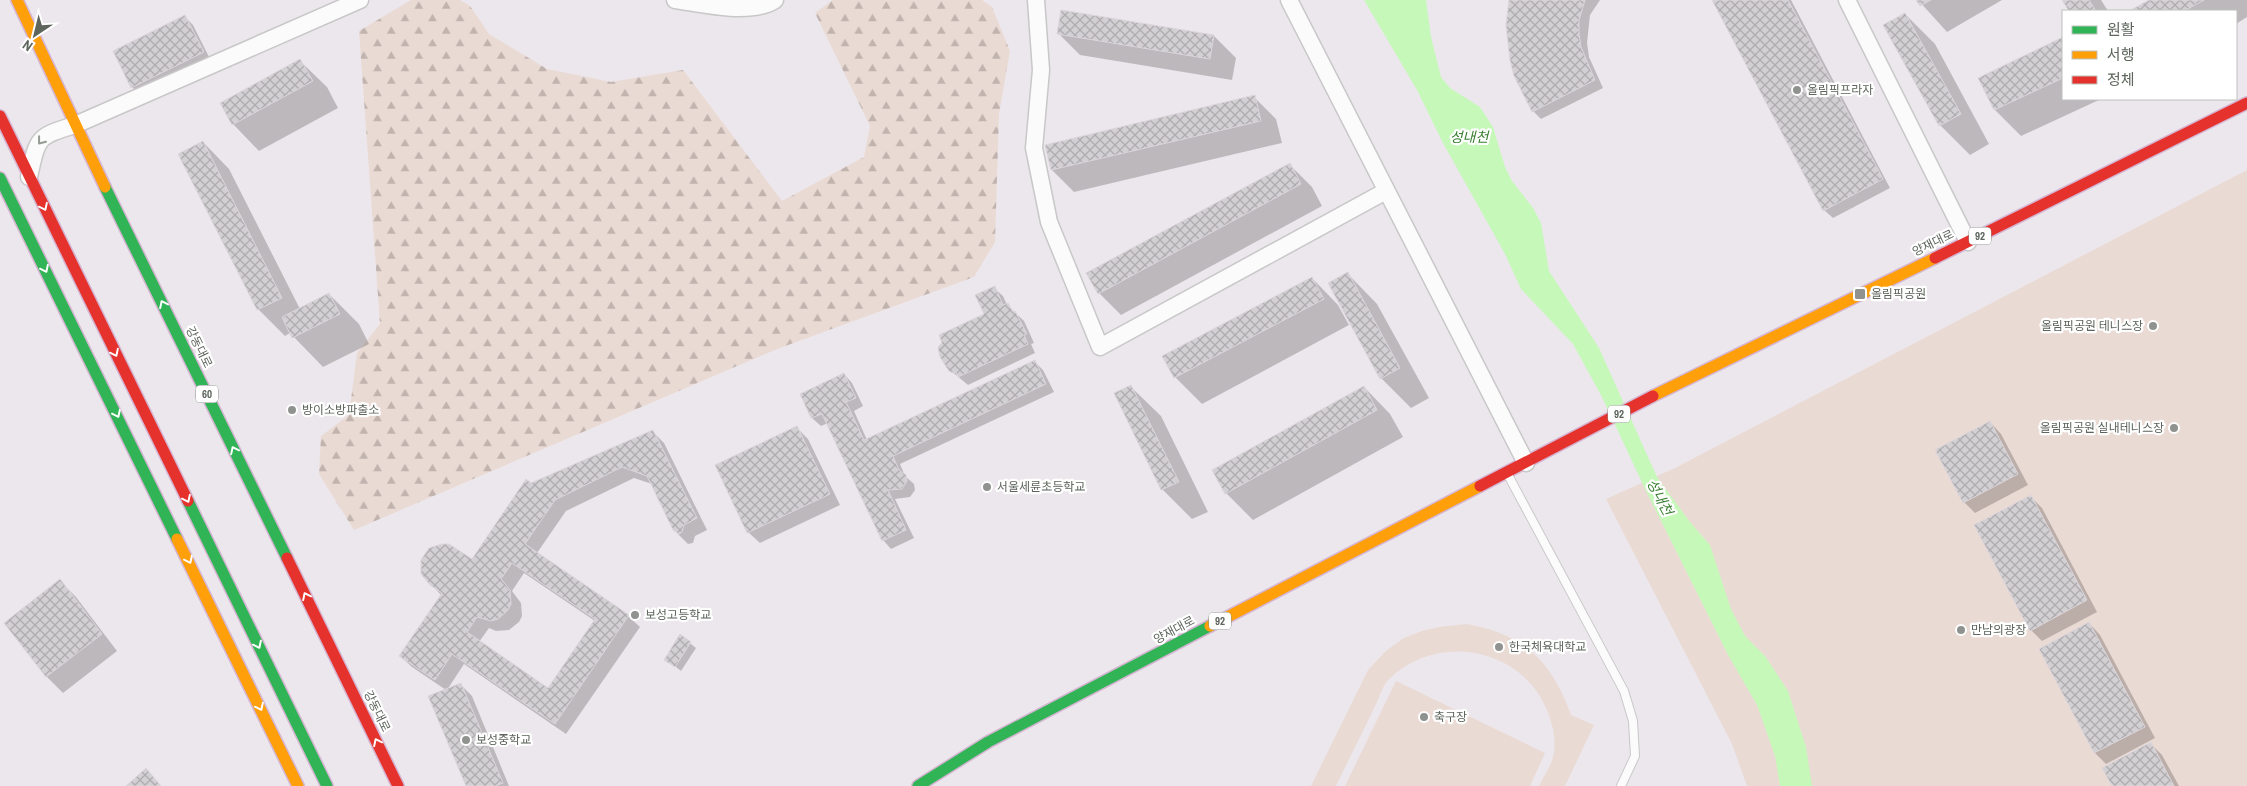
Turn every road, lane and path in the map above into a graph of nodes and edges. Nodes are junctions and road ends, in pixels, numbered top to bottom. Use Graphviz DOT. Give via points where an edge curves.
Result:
graph roads {
  1 [pos="17,0"];
  2 [pos="360,0"];
  3 [pos="675,0"];
  4 [pos="775,0"];
  5 [pos="1036,0"];
  6 [pos="1290,0"];
  7 [pos="1847,0"];
  8 [pos="2247,103"];
  9 [pos="0,116"];
  10 [pos="75,124"];
  11 [pos="29,177"];
  12 [pos="0,178"];
  13 [pos="1386,191"];
  14 [pos="1968,242"];
  15 [pos="1526,463"];
  16 [pos="1507,473"];
  17 [pos="298,786"];
  18 [pos="327,786"];
  19 [pos="398,786"];
  20 [pos="918,786"];
  21 [pos="1621,786"];
  1 -- 10 [label="main road, 강동대로 / 60"];
  2 -- 10 [label="street"];
  3 -- 4 [label="street" via="729,9 769,4"];
  5 -- 13 [label="street" via="1041,70 1034,148 1049,222 1100,347"];
  6 -- 13 [label="street"];
  7 -- 14 [label="street"];
  8 -- 14 [label="main road, 양재대로 / 92"];
  9 -- 11 [label="main road"];
  10 -- 11 [label="street, one-way" via="47,133 36,145"];
  19 -- 10 [label="main road, 강동대로 / 60, one-way"];
  11 -- 18 [label="main road, one-way"];
  12 -- 17 [label="main road, one-way"];
  13 -- 15 [label="street"];
  14 -- 15 [label="main road, 양재대로 / 92" via="1711,366"];
  15 -- 16 [label="main road, 양재대로 / 92"];
  16 -- 20 [label="main road, 양재대로 / 92" via="988,742"];
  16 -- 21 [label="lane" via="1624,691 1634,721 1635,756"];
}
